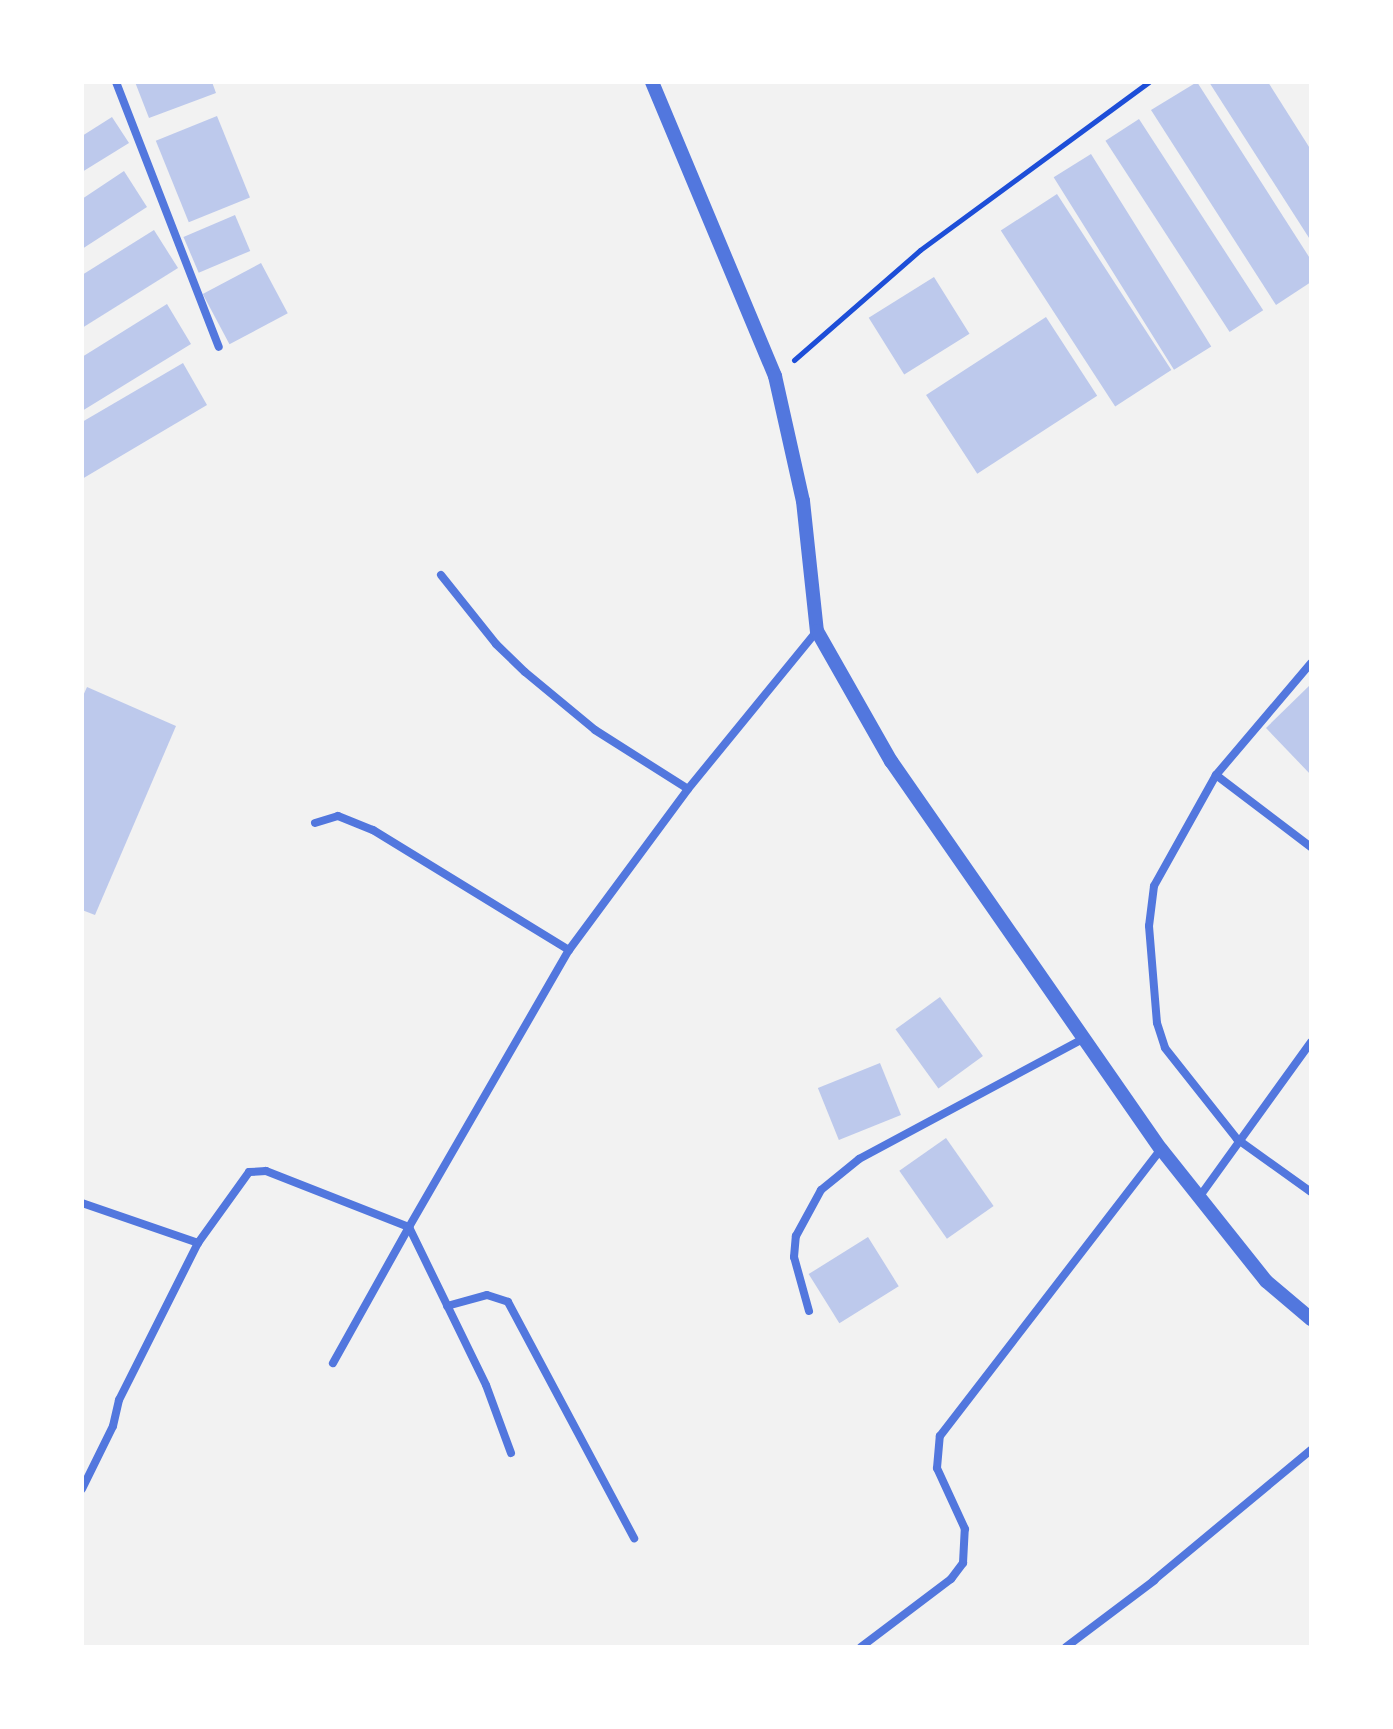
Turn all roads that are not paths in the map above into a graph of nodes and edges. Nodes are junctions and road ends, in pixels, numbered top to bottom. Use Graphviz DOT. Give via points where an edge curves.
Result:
graph roads {
  1 [pos="116,82"];
  2 [pos="652,82"];
  3 [pos="219,347"];
  4 [pos="441,575"];
  5 [pos="817,631"];
  6 [pos="1311,663"];
  7 [pos="1216,775"];
  8 [pos="688,789"];
  9 [pos="315,823"];
  10 [pos="1311,847"];
  11 [pos="569,950"];
  12 [pos="1085,1038"];
  13 [pos="1311,1042"];
  14 [pos="1237,1139"];
  15 [pos="1161,1149"];
  16 [pos="1311,1192"];
  17 [pos="1200,1196"];
  18 [pos="82,1203"];
  19 [pos="409,1227"];
  20 [pos="198,1243"];
  21 [pos="447,1306"];
  22 [pos="809,1311"];
  23 [pos="1311,1319"];
  24 [pos="333,1363"];
  25 [pos="1311,1450"];
  26 [pos="511,1453"];
  27 [pos="82,1489"];
  28 [pos="634,1538"];
  29 [pos="861,1647"];
  30 [pos="1066,1647"];
  1 -- 3 [label="street"];
  2 -- 5 [label="street" via="775,376 803,501"];
  4 -- 8 [label="street" via="496,644 536,681 595,730"];
  5 -- 8 [label="street"];
  5 -- 12 [label="street" via="891,761"];
  6 -- 7 [label="street"];
  7 -- 10 [label="street"];
  7 -- 14 [label="street" via="1154,886 1149,926 1157,1023 1165,1048"];
  8 -- 11 [label="street"];
  9 -- 11 [label="street" via="338,816 373,830"];
  11 -- 19 [label="street"];
  12 -- 15 [label="street"];
  12 -- 22 [label="street" via="859,1159 821,1190 796,1236 794,1257"];
  13 -- 14 [label="street"];
  14 -- 16 [label="street"];
  14 -- 17 [label="street"];
  15 -- 17 [label="street"];
  15 -- 29 [label="street" via="940,1436 937,1468 965,1529 963,1563 951,1579"];
  17 -- 23 [label="street" via="1266,1281"];
  18 -- 20 [label="street"];
  19 -- 20 [label="street" via="259,1169 245,1175"];
  19 -- 21 [label="street"];
  19 -- 24 [label="street"];
  20 -- 27 [label="street" via="119,1400 113,1426"];
  21 -- 26 [label="street"];
  21 -- 28 [label="street" via="487,1295 508,1302"];
  25 -- 30 [label="street"];
}
